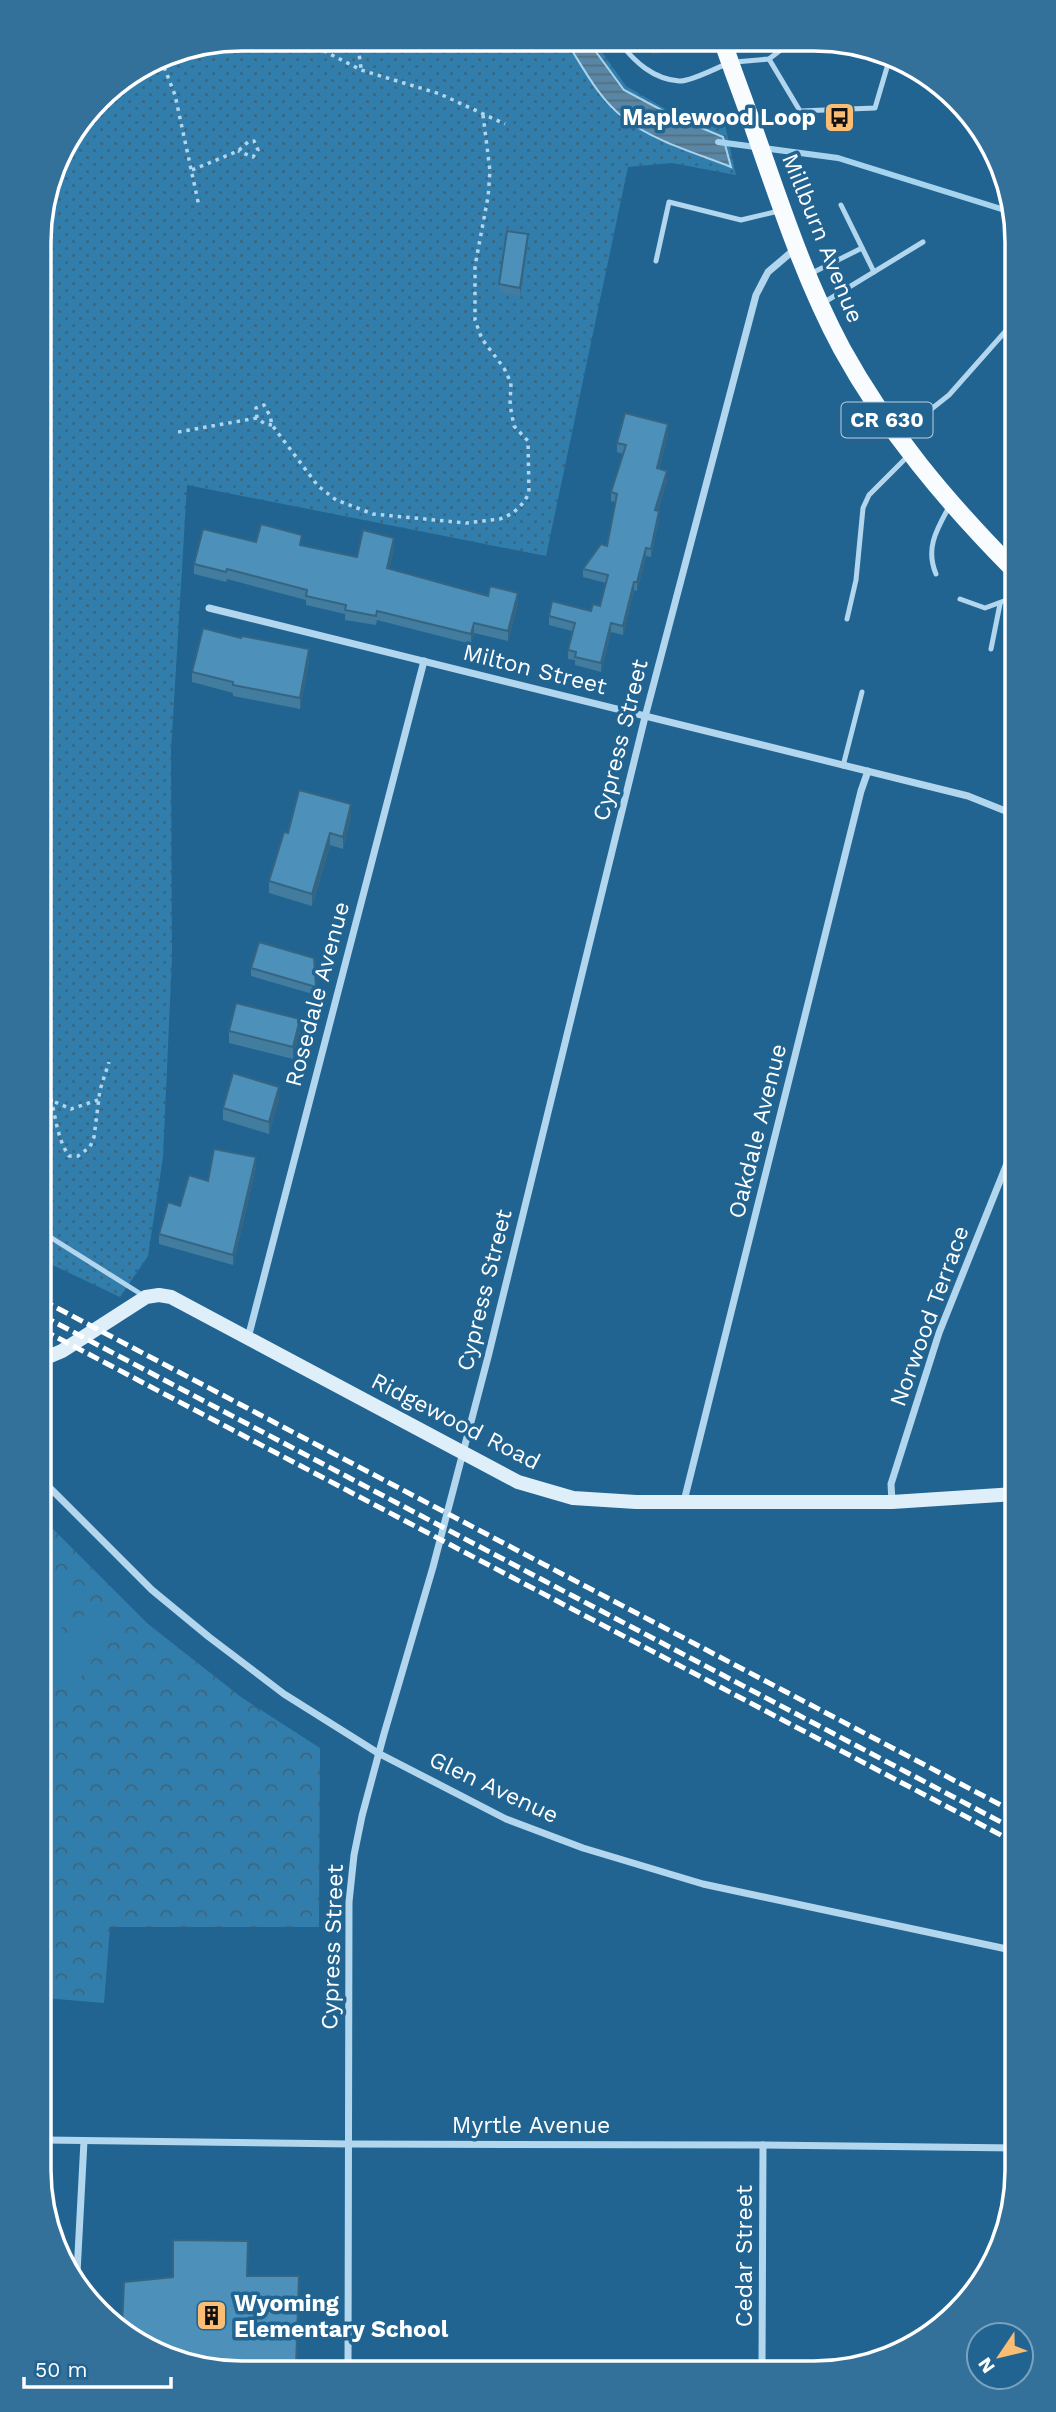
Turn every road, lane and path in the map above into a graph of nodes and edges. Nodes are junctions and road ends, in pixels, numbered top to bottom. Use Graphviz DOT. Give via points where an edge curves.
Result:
graph roads {
  1 [pos="324,51"];
  2 [pos="359,51"];
  3 [pos="626,51"];
  4 [pos="726,51"];
  5 [pos="779,51"];
  6 [pos="769,59"];
  7 [pos="730,63"];
  8 [pos="888,65"];
  9 [pos="164,67"];
  10 [pos="361,70"];
  11 [pos="483,115"];
  12 [pos="505,124"];
  13 [pos="238,151"];
  14 [pos="192,170"];
  15 [pos="841,205"];
  16 [pos="199,206"];
  17 [pos="782,210"];
  18 [pos="923,242"];
  19 [pos="796,248"];
  20 [pos="862,248"];
  21 [pos="656,261"];
  22 [pos="874,272"];
  23 [pos="807,275"];
  24 [pos="820,305"];
  25 [pos="1005,332"];
  26 [pos="257,418"];
  27 [pos="272,425"];
  28 [pos="178,432"];
  29 [pos="898,436"];
  30 [pos="911,454"];
  31 [pos="951,504"];
  32 [pos="1005,561"];
  33 [pos="936,574"];
  34 [pos="960,599"];
  35 [pos="1005,602"];
  36 [pos="1000,604"];
  37 [pos="209,608"];
  38 [pos="847,619"];
  39 [pos="991,649"];
  40 [pos="424,661"];
  41 [pos="862,692"];
  42 [pos="645,717"];
  43 [pos="843,766"];
  44 [pos="869,771"];
  45 [pos="1005,811"];
  46 [pos="109,1062"];
  47 [pos="52,1100"];
  48 [pos="98,1100"];
  49 [pos="1005,1168"];
  50 [pos="51,1238"];
  51 [pos="146,1297"];
  52 [pos="248,1338"];
  53 [pos="51,1356"];
  54 [pos="462,1451"];
  55 [pos="51,1489"];
  56 [pos="1005,1495"];
  57 [pos="684,1501"];
  58 [pos="892,1502"];
  59 [pos="379,1753"];
  60 [pos="1005,1949"];
  61 [pos="51,2140"];
  62 [pos="84,2141"];
  63 [pos="349,2144"];
  64 [pos="763,2144"];
  65 [pos="1005,2148"];
  66 [pos="77,2268"];
  67 [pos="348,2361"];
  68 [pos="762,2361"];
  1 -- 10 [label="path"];
  2 -- 10 [label="path"];
  3 -- 7 [label="lane" via="648,72 680,82"];
  4 -- 7 [label="main road, Millburn Avenue / CR 630"];
  5 -- 6 [label="lane"];
  6 -- 7 [label="lane"];
  6 -- 8 [label="lane" via="800,111 875,108"];
  7 -- 17 [label="main road, Millburn Avenue / CR 630"];
  9 -- 14 [label="path"];
  10 -- 11 [label="path" via="440,94"];
  11 -- 12 [label="path"];
  11 -- 27 [label="path" via="490,171 475,266 475,320 511,383 514,426 528,441 529,493 524,502 513,513 484,522 373,514 336,500 318,486"];
  13 -- 13 [label="path" via="248,142 257,144 253,157"];
  13 -- 14 [label="path"];
  14 -- 16 [label="path"];
  15 -- 20 [label="lane"];
  17 -- 19 [label="main road, Millburn Avenue / CR 630"];
  17 -- 21 [label="lane" via="741,220 668,202"];
  18 -- 22 [label="lane"];
  19 -- 23 [label="main road, Millburn Avenue / CR 630"];
  19 -- 42 [label="street, Cypress Street" via="768,272 756,295"];
  20 -- 22 [label="lane"];
  20 -- 23 [label="lane"];
  22 -- 24 [label="lane"];
  23 -- 24 [label="main road, Millburn Avenue / CR 630"];
  24 -- 29 [label="main road, Millburn Avenue / CR 630" via="843,351"];
  25 -- 29 [label="lane" via="949,395"];
  26 -- 27 [label="path"];
  26 -- 27 [label="path" via="256,408 264,405"];
  26 -- 28 [label="path"];
  29 -- 30 [label="main road, Millburn Avenue / CR 630"];
  30 -- 31 [label="main road, Millburn Avenue / CR 630"];
  30 -- 38 [label="lane" via="869,495 863,508"];
  31 -- 32 [label="main road, Millburn Avenue / CR 630"];
  31 -- 33 [label="lane" via="932,544"];
  34 -- 36 [label="lane" via="985,608"];
  35 -- 36 [label="lane"];
  36 -- 39 [label="lane"];
  37 -- 40 [label="street, Milton Street"];
  40 -- 42 [label="street, Milton Street"];
  40 -- 52 [label="street, Rosedale Avenue"];
  41 -- 43 [label="lane"];
  42 -- 43 [label="street, Milton Street"];
  42 -- 54 [label="street, Cypress Street"];
  43 -- 44 [label="street, Milton Street"];
  44 -- 45 [label="street, Milton Street" via="968,796"];
  44 -- 57 [label="street, Oakdale Avenue"];
  46 -- 48 [label="path"];
  47 -- 48 [label="path" via="71,1109"];
  47 -- 48 [label="path" via="69,1157 90,1147"];
  49 -- 58 [label="street, Norwood Terrace" via="939,1333 891,1484"];
  50 -- 51 [label="lane"];
  51 -- 52 [label="street, Ridgewood Road" via="171,1297"];
  51 -- 53 [label="street"];
  52 -- 54 [label="street, Ridgewood Road"];
  54 -- 57 [label="street, Ridgewood Road" via="518,1482 573,1498"];
  54 -- 59 [label="street, Cypress Street"];
  55 -- 59 [label="street, Glen Avenue" via="152,1590 209,1637 284,1694"];
  56 -- 58 [label="street, Ridgewood Road"];
  57 -- 58 [label="street, Ridgewood Road"];
  59 -- 60 [label="street, Glen Avenue" via="506,1819 583,1848 704,1884"];
  59 -- 63 [label="street, Cypress Street" via="357,1842 349,1902"];
  61 -- 62 [label="street, Myrtle Avenue"];
  62 -- 63 [label="street, Myrtle Avenue"];
  62 -- 66 [label="street"];
  63 -- 64 [label="street, Myrtle Avenue"];
  63 -- 67 [label="street, Cypress Street"];
  64 -- 65 [label="street, Myrtle Avenue"];
  64 -- 68 [label="street, Cedar Street"];
}
